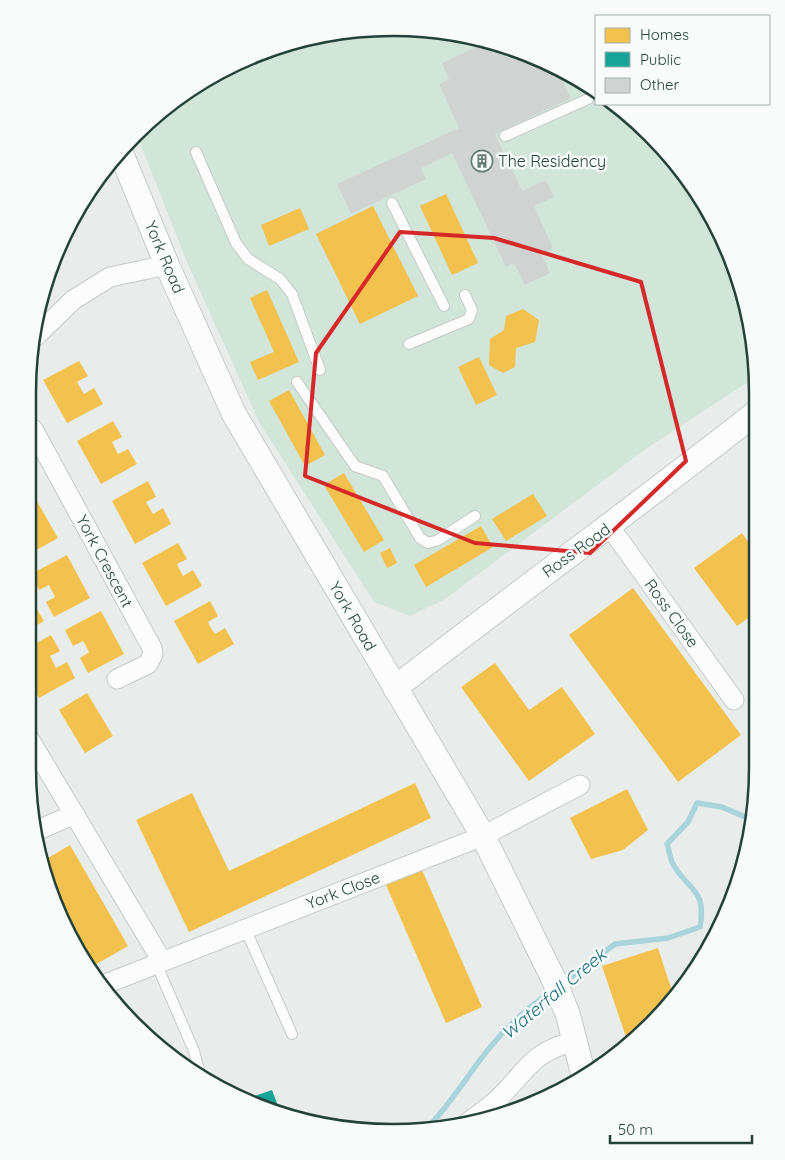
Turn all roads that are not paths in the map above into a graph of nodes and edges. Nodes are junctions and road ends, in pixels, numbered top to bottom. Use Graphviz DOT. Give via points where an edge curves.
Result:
graph roads {
  1 [pos="588,99"];
  2 [pos="505,136"];
  3 [pos="196,152"];
  4 [pos="124,160"];
  5 [pos="392,203"];
  6 [pos="167,265"];
  7 [pos="465,295"];
  8 [pos="444,306"];
  9 [pos="42,331"];
  10 [pos="409,344"];
  11 [pos="320,370"];
  12 [pos="297,382"];
  13 [pos="749,418"];
  14 [pos="36,435"];
  15 [pos="475,516"];
  16 [pos="610,526"];
  17 [pos="117,680"];
  18 [pos="395,688"];
  19 [pos="734,700"];
  20 [pos="36,750"];
  21 [pos="580,785"];
  22 [pos="75,814"];
  23 [pos="42,828"];
  24 [pos="483,836"];
  25 [pos="246,928"];
  26 [pos="159,962"];
  27 [pos="109,983"];
  28 [pos="292,1034"];
  29 [pos="575,1041"];
  30 [pos="198,1066"];
  31 [pos="582,1069"];
  32 [pos="480,1113"];
  1 -- 2 [label="lane"];
  3 -- 11 [label="lane" via="236,244 248,259 280,279 292,294"];
  4 -- 6 [label="street, York Road"];
  5 -- 8 [label="lane"];
  6 -- 9 [label="street" via="110,277 73,300"];
  6 -- 18 [label="street, York Road" via="234,414"];
  7 -- 10 [label="lane" via="472,310 469,319"];
  12 -- 15 [label="lane" via="355,466 383,476 420,538 428,543 438,540"];
  13 -- 16 [label="street, Ross Road"];
  14 -- 17 [label="street, York Crescent" via="152,648 148,664"];
  16 -- 18 [label="street, Ross Road" via="501,604"];
  16 -- 19 [label="street, Ross Close"];
  18 -- 24 [label="street, York Road"];
  20 -- 22 [label="street"];
  21 -- 24 [label="street, York Close"];
  22 -- 23 [label="street"];
  22 -- 26 [label="street"];
  24 -- 25 [label="street, York Close"];
  24 -- 29 [label="street, York Road" via="554,980"];
  25 -- 26 [label="street, York Close"];
  25 -- 28 [label="lane"];
  26 -- 27 [label="street, York Close"];
  26 -- 30 [label="lane"];
  29 -- 31 [label="street, York Road"];
  29 -- 32 [label="street" via="538,1055 498,1099"];
}
